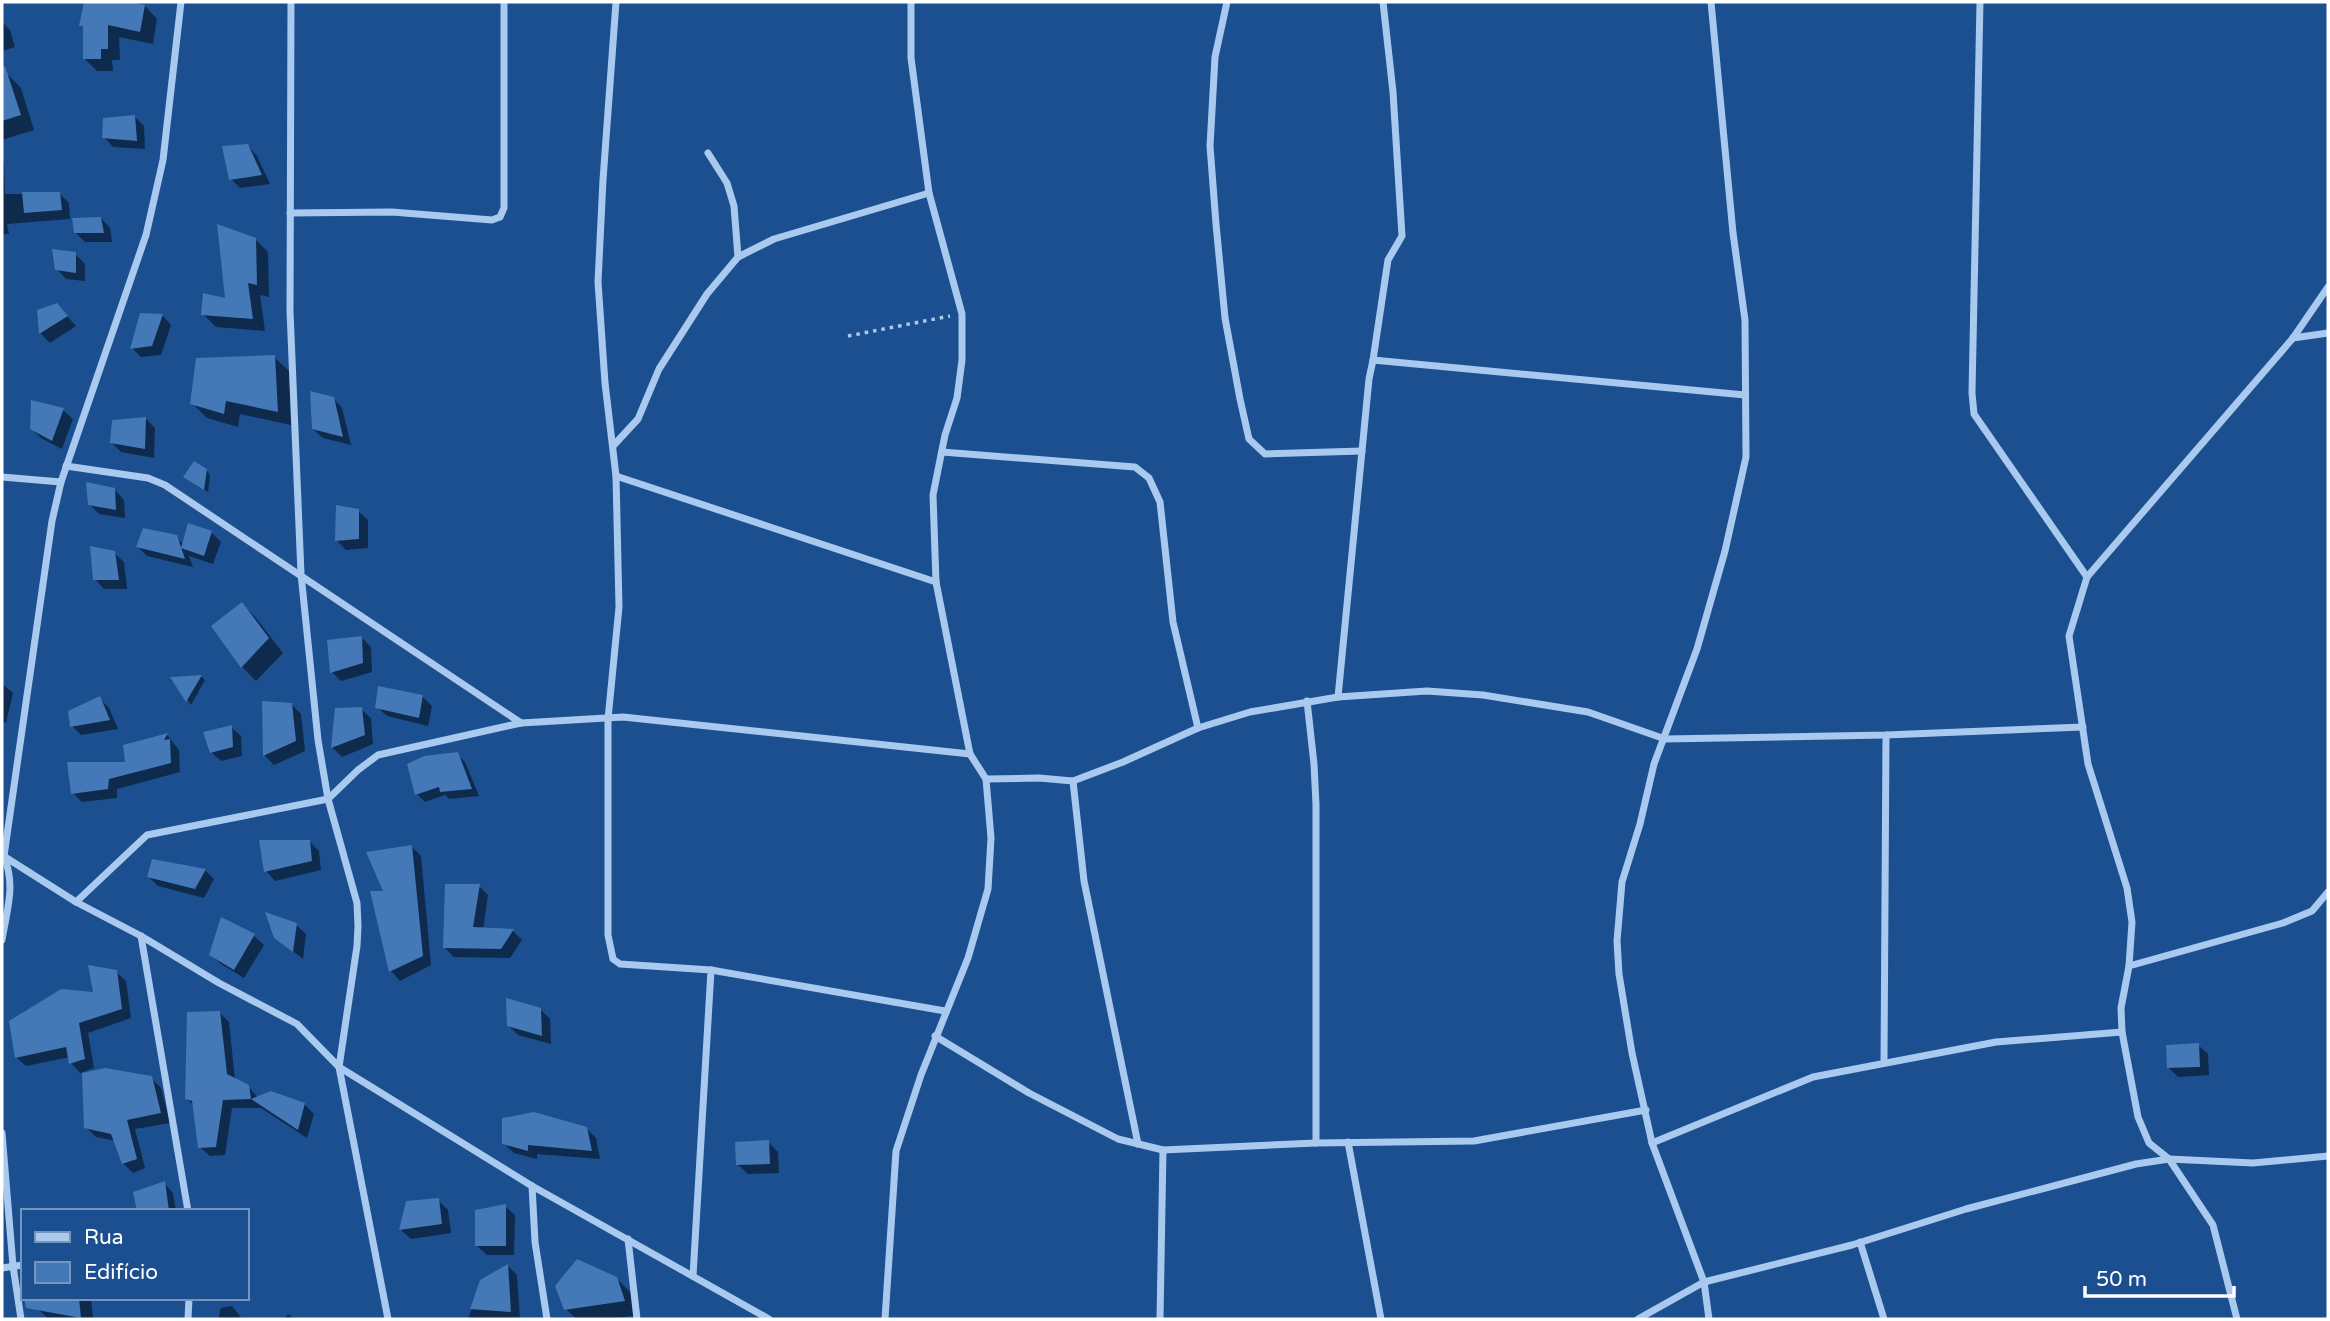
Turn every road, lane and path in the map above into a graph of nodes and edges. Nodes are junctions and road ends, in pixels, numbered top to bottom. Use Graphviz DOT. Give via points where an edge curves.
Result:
graph roads {
  1 [pos="181,2"];
  2 [pos="290,2"];
  3 [pos="504,2"];
  4 [pos="616,2"];
  5 [pos="911,2"];
  6 [pos="1227,2"];
  7 [pos="1383,2"];
  8 [pos="1711,2"];
  9 [pos="1980,2"];
  10 [pos="708,153"];
  11 [pos="929,193"];
  12 [pos="290,213"];
  13 [pos="738,257"];
  14 [pos="2328,287"];
  15 [pos="962,314"];
  16 [pos="2328,333"];
  17 [pos="848,336"];
  18 [pos="2293,338"];
  19 [pos="1373,360"];
  20 [pos="1745,395"];
  21 [pos="613,446"];
  22 [pos="942,452"];
  23 [pos="1362,452"];
  24 [pos="66,467"];
  25 [pos="616,476"];
  26 [pos="2,477"];
  27 [pos="61,482"];
  28 [pos="300,574"];
  29 [pos="2087,578"];
  30 [pos="936,582"];
  31 [pos="1338,697"];
  32 [pos="1307,701"];
  33 [pos="608,719"];
  34 [pos="521,723"];
  35 [pos="2083,727"];
  36 [pos="1198,728"];
  37 [pos="1886,735"];
  38 [pos="1665,739"];
  39 [pos="970,754"];
  40 [pos="986,779"];
  41 [pos="1073,781"];
  42 [pos="328,799"];
  43 [pos="3,856"];
  44 [pos="2328,892"];
  45 [pos="76,902"];
  46 [pos="141,936"];
  47 [pos="2,940"];
  48 [pos="2129,966"];
  49 [pos="711,970"];
  50 [pos="945,1011"];
  51 [pos="2122,1032"];
  52 [pos="936,1036"];
  53 [pos="1885,1063"];
  54 [pos="339,1067"];
  55 [pos="1646,1110"];
  56 [pos="2,1133"];
  57 [pos="1316,1143"];
  58 [pos="1348,1143"];
  59 [pos="1652,1143"];
  60 [pos="1138,1144"];
  61 [pos="1163,1150"];
  62 [pos="2328,1156"];
  63 [pos="2169,1159"];
  64 [pos="533,1186"];
  65 [pos="188,1209"];
  66 [pos="628,1239"];
  67 [pos="1860,1242"];
  68 [pos="21,1265"];
  69 [pos="13,1266"];
  70 [pos="2,1268"];
  71 [pos="693,1276"];
  72 [pos="1704,1282"];
  73 [pos="189,1300"];
  74 [pos="22,1319"];
  75 [pos="188,1319"];
  76 [pos="388,1319"];
  77 [pos="547,1319"];
  78 [pos="637,1319"];
  79 [pos="769,1319"];
  80 [pos="885,1319"];
  81 [pos="1160,1319"];
  82 [pos="1381,1319"];
  83 [pos="1638,1319"];
  84 [pos="1709,1319"];
  85 [pos="1884,1319"];
  86 [pos="2237,1319"];
  1 -- 24 [label="street" via="163,160 146,235"];
  2 -- 12 [label="street"];
  3 -- 12 [label="street" via="504,208 500,217"];
  4 -- 21 [label="street" via="598,282"];
  5 -- 11 [label="street" via="911,58"];
  6 -- 23 [label="street" via="1215,57 1210,146 1224,318 1249,439 1265,454"];
  7 -- 19 [label="street" via="1402,236 1388,260"];
  8 -- 20 [label="street" via="1745,320"];
  9 -- 29 [label="street" via="1974,414"];
  10 -- 13 [label="street" via="734,206"];
  11 -- 13 [label="street" via="774,239"];
  11 -- 15 [label="street"];
  12 -- 28 [label="street"];
  13 -- 21 [label="street" via="707,294 659,369 638,419"];
  14 -- 18 [label="street"];
  15 -- 17 [label="path"];
  15 -- 22 [label="street" via="957,398"];
  16 -- 18 [label="street"];
  18 -- 29 [label="street"];
  19 -- 20 [label="street"];
  19 -- 23 [label="street"];
  20 -- 38 [label="street" via="1746,457 1728,538 1697,649"];
  21 -- 25 [label="street"];
  22 -- 30 [label="street" via="933,495"];
  22 -- 36 [label="street" via="1135,467 1149,478 1160,502 1173,622"];
  23 -- 31 [label="street"];
  24 -- 27 [label="street"];
  24 -- 28 [label="street" via="148,478 165,485"];
  25 -- 30 [label="street"];
  25 -- 33 [label="street" via="619,607"];
  26 -- 27 [label="street"];
  27 -- 43 [label="street"];
  28 -- 34 [label="street"];
  28 -- 42 [label="street"];
  29 -- 35 [label="street" via="2069,636"];
  30 -- 39 [label="street"];
  31 -- 32 [label="street"];
  31 -- 38 [label="street" via="1427,691 1483,695 1588,712"];
  32 -- 36 [label="street"];
  32 -- 57 [label="street" via="1316,805"];
  33 -- 34 [label="street"];
  33 -- 39 [label="street"];
  33 -- 49 [label="street" via="608,935 613,959 620,964"];
  34 -- 42 [label="street" via="377,755"];
  35 -- 37 [label="street"];
  35 -- 48 [label="street" via="2088,764 2127,888 2132,922"];
  36 -- 41 [label="street"];
  37 -- 38 [label="street"];
  37 -- 53 [label="street"];
  38 -- 55 [label="street" via="1622,882 1617,941 1632,1053"];
  39 -- 40 [label="street"];
  40 -- 41 [label="street"];
  40 -- 50 [label="street" via="991,838 988,889 968,958"];
  41 -- 60 [label="street" via="1084,881"];
  42 -- 45 [label="street" via="147,835"];
  42 -- 54 [label="street" via="357,903 358,926"];
  43 -- 45 [label="street"];
  43 -- 47 [label="street" via="12,891"];
  44 -- 48 [label="street" via="2312,911 2283,923"];
  45 -- 46 [label="street"];
  46 -- 54 [label="street" via="297,1024"];
  46 -- 65 [label="street"];
  48 -- 51 [label="street" via="2121,1008"];
  49 -- 50 [label="street"];
  49 -- 71 [label="street"];
  50 -- 52 [label="street"];
  51 -- 53 [label="street" via="1996,1042"];
  51 -- 63 [label="street" via="2138,1117 2149,1143"];
  52 -- 60 [label="street" via="1029,1093 1118,1139"];
  52 -- 80 [label="street" via="896,1151"];
  53 -- 59 [label="street" via="1813,1077"];
  54 -- 64 [label="street"];
  54 -- 76 [label="street"];
  55 -- 58 [label="street" via="1474,1141"];
  55 -- 59 [label="street"];
  56 -- 69 [label="street"];
  57 -- 58 [label="street"];
  57 -- 61 [label="street"];
  58 -- 82 [label="street"];
  59 -- 72 [label="street"];
  60 -- 61 [label="street"];
  61 -- 81 [label="street"];
  62 -- 63 [label="street" via="2253,1163"];
  63 -- 67 [label="street" via="1966,1209"];
  63 -- 86 [label="street" via="2213,1225"];
  64 -- 66 [label="street"];
  64 -- 77 [label="street" via="535,1242"];
  66 -- 71 [label="street"];
  66 -- 78 [label="street"];
  67 -- 72 [label="street"];
  67 -- 85 [label="street"];
  68 -- 69 [label="street"];
  69 -- 70 [label="street"];
  69 -- 74 [label="street"];
  71 -- 79 [label="street"];
  72 -- 83 [label="street"];
  72 -- 84 [label="street"];
  73 -- 75 [label="street"];
}
